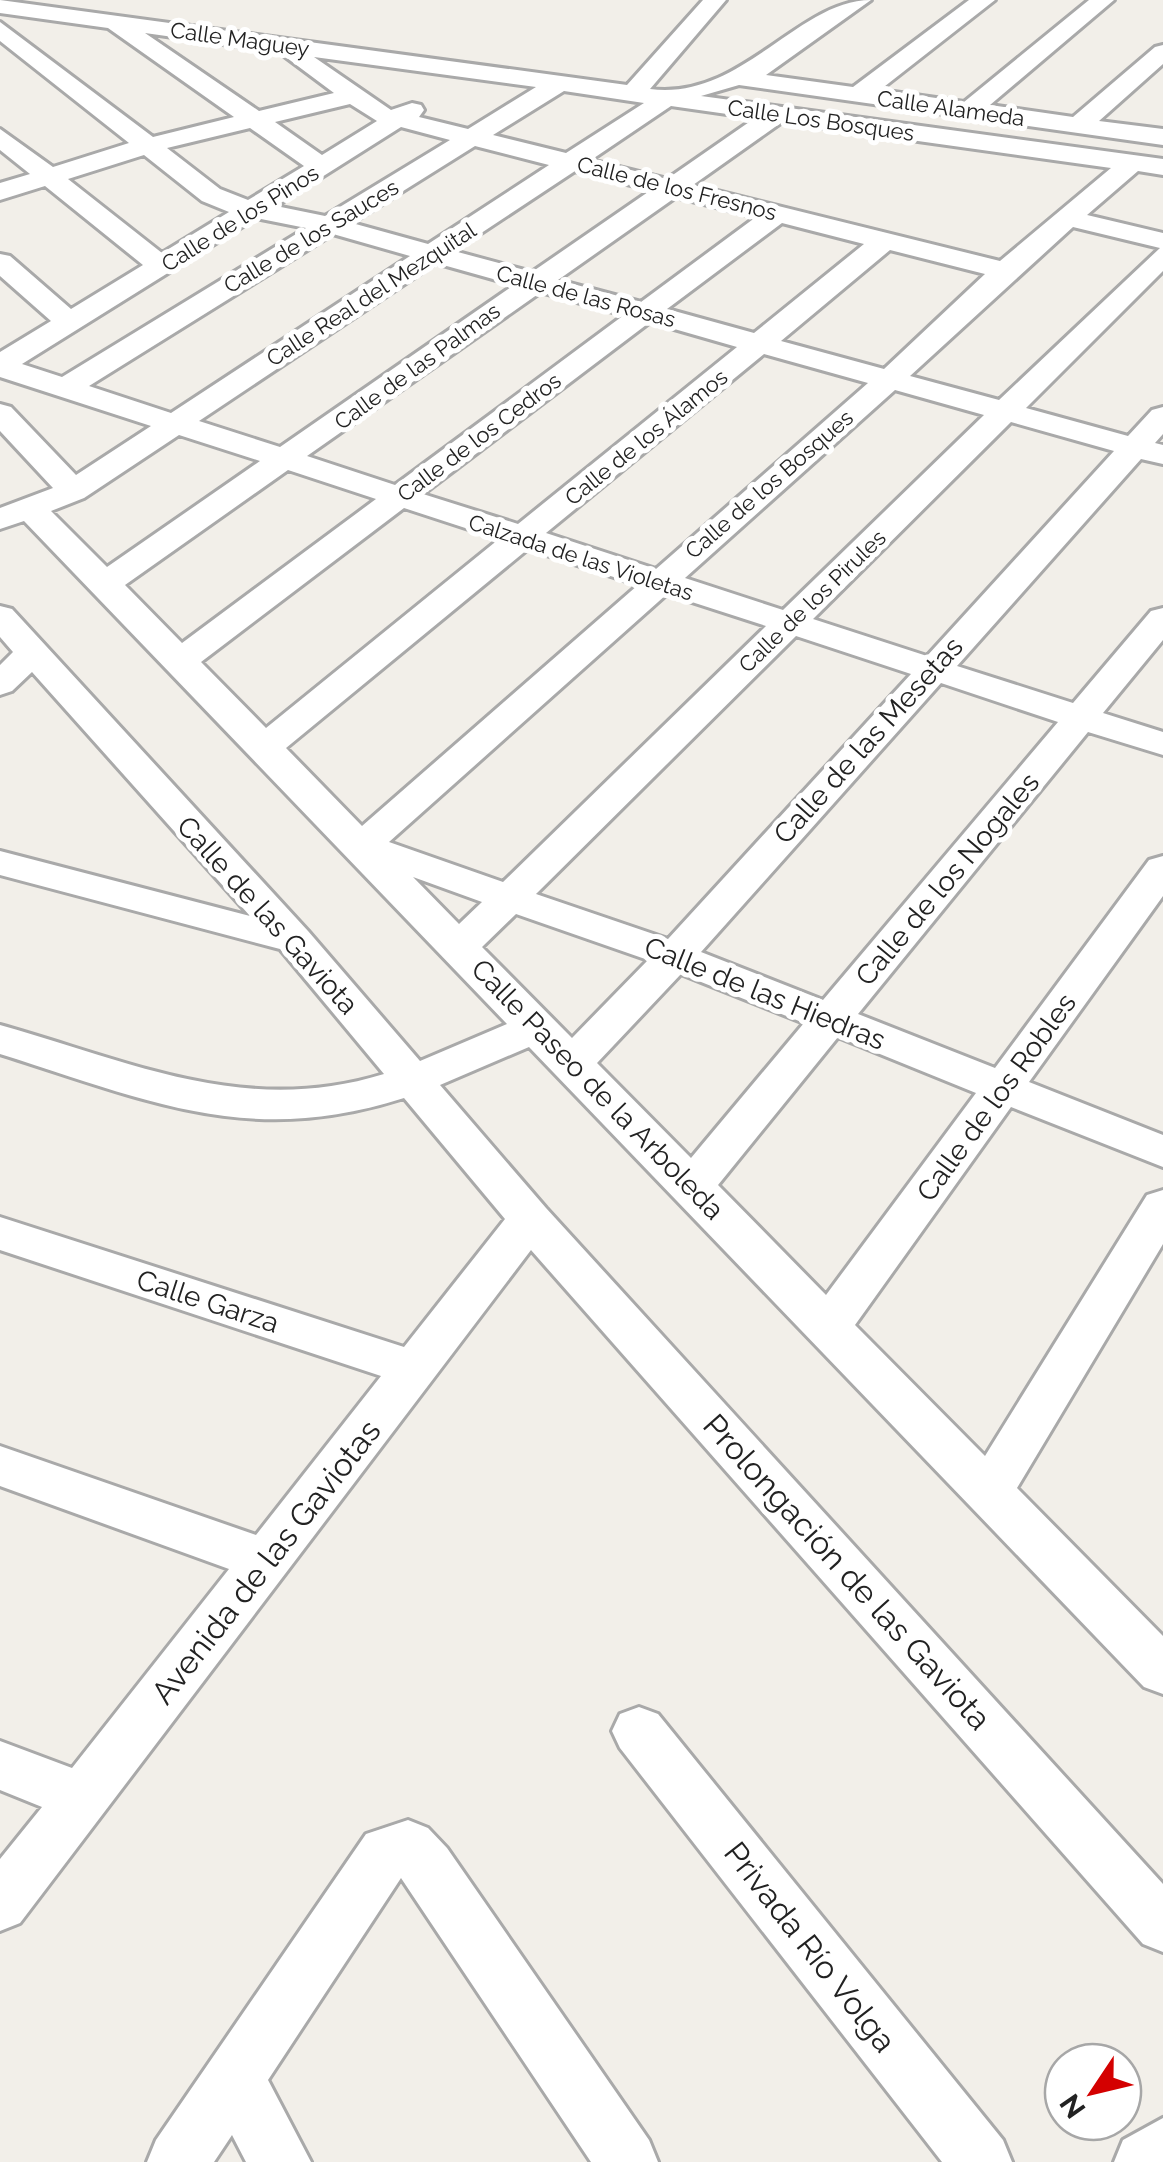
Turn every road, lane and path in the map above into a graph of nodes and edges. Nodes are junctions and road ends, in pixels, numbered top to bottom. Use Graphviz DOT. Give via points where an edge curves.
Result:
graph roads {
  1 [pos="715,0"];
  2 [pos="860,0"];
  3 [pos="984,0"];
  4 [pos="1103,0"];
  5 [pos="0,6"];
  6 [pos="110,20"];
  7 [pos="0,28"];
  8 [pos="281,45"];
  9 [pos="1163,52"];
  10 [pos="480,70"];
  11 [pos="738,78"];
  12 [pos="560,83"];
  13 [pos="634,92"];
  14 [pos="858,95"];
  15 [pos="353,96"];
  16 [pos="669,98"];
  17 [pos="969,110"];
  18 [pos="777,114"];
  19 [pos="397,118"];
  20 [pos="254,120"];
  21 [pos="1078,126"];
  22 [pos="476,136"];
  23 [pos="1163,136"];
  24 [pos="0,138"];
  25 [pos="149,145"];
  26 [pos="573,162"];
  27 [pos="1148,165"];
  28 [pos="323,167"];
  29 [pos="50,178"];
  30 [pos="674,185"];
  31 [pos="0,192"];
  32 [pos="258,206"];
  33 [pos="778,213"];
  34 [pos="1067,218"];
  35 [pos="329,225"];
  36 [pos="886,240"];
  37 [pos="1163,241"];
  38 [pos="433,254"];
  39 [pos="1163,256"];
  40 [pos="0,262"];
  41 [pos="161,266"];
  42 [pos="1005,271"];
  43 [pos="534,282"];
  44 [pos="644,312"];
  45 [pos="70,323"];
  46 [pos="761,344"];
  47 [pos="0,366"];
  48 [pos="890,379"];
  49 [pos="62,390"];
  50 [pos="1006,412"];
  51 [pos="0,413"];
  52 [pos="1163,416"];
  53 [pos="172,424"];
  54 [pos="1148,451"];
  55 [pos="285,460"];
  56 [pos="73,491"];
  57 [pos="399,497"];
  58 [pos="16,514"];
  59 [pos="522,538"];
  60 [pos="656,583"];
  61 [pos="106,584"];
  62 [pos="0,616"];
  63 [pos="1163,618"];
  64 [pos="790,622"];
  65 [pos="32,653"];
  66 [pos="180,661"];
  67 [pos="933,667"];
  68 [pos="0,684"];
  69 [pos="1081,717"];
  70 [pos="1163,744"];
  71 [pos="266,746"];
  72 [pos="362,846"];
  73 [pos="0,863"];
  74 [pos="1163,868"];
  75 [pos="514,896"];
  76 [pos="294,940"];
  77 [pos="460,946"];
  78 [pos="675,956"];
  79 [pos="831,1020"];
  80 [pos="539,1026"];
  81 [pos="0,1038"];
  82 [pos="573,1063"];
  83 [pos="413,1080"];
  84 [pos="1004,1086"];
  85 [pos="1163,1152"];
  86 [pos="692,1186"];
  87 [pos="1163,1206"];
  88 [pos="530,1219"];
  89 [pos="0,1233"];
  90 [pos="829,1326"];
  91 [pos="416,1369"];
  92 [pos="0,1466"];
  93 [pos="990,1490"];
  94 [pos="268,1561"];
  95 [pos="1163,1671"];
  96 [pos="639,1731"];
  97 [pos="0,1765"];
  98 [pos="83,1798"];
  99 [pos="0,1904"];
  100 [pos="1163,1925"];
  101 [pos="234,2078"];
  102 [pos="1163,2149"];
  103 [pos="178,2162"];
  104 [pos="280,2162"];
  105 [pos="626,2162"];
  106 [pos="981,2162"];
  107 [pos="1145,2162"];
  1 -- 13 [label="street"];
  2 -- 11 [label="street"];
  3 -- 14 [label="street"];
  4 -- 17 [label="street"];
  5 -- 6 [label="street, Calle Maguey"];
  6 -- 8 [label="street, Calle Maguey"];
  6 -- 20 [label="street"];
  7 -- 25 [label="street, Calle de las Rosas"];
  8 -- 10 [label="street, Calle Maguey"];
  8 -- 15 [label="street, Calle de los Fresnos"];
  9 -- 21 [label="street"];
  10 -- 12 [label="street, Calle Los Bosques"];
  10 -- 19 [label="street, Calle de los Pinos"];
  11 -- 14 [label="street, Calle Alameda"];
  11 -- 16 [label="street"];
  12 -- 13 [label="street, Calle Los Bosques"];
  12 -- 22 [label="street, Calle de los Sauces"];
  13 -- 16 [label="street, Calle Los Bosques"];
  14 -- 17 [label="street, Calle Alameda"];
  15 -- 19 [label="street, Calle de los Fresnos"];
  15 -- 20 [label="street"];
  16 -- 18 [label="street, Calle Los Bosques"];
  16 -- 26 [label="street, Calle Real del Mezquital"];
  17 -- 21 [label="street, Calle Alameda"];
  18 -- 27 [label="street, Calle Los Bosques"];
  18 -- 30 [label="street, Calle de las Palmas"];
  19 -- 22 [label="street, Calle de los Fresnos"];
  19 -- 28 [label="street, Calle de los Pinos"];
  20 -- 25 [label="street"];
  20 -- 28 [label="street"];
  21 -- 23 [label="street, Calle Alameda"];
  22 -- 26 [label="street, Calle de los Fresnos"];
  22 -- 35 [label="street, Calle de los Sauces"];
  24 -- 29 [label="street"];
  25 -- 29 [label="street"];
  25 -- 32 [label="street, Calle de las Rosas" via="220,200"];
  26 -- 30 [label="street, Calle de los Fresnos"];
  26 -- 38 [label="street, Calle Real del Mezquital"];
  27 -- 34 [label="street, Calle de los Bosques"];
  28 -- 32 [label="street, Calle de los Pinos"];
  29 -- 31 [label="street"];
  29 -- 41 [label="street"];
  30 -- 33 [label="street, Calle de los Fresnos"];
  30 -- 43 [label="street, Calle de las Palmas"];
  32 -- 35 [label="street, Calle de las Rosas"];
  32 -- 41 [label="street, Calle de los Pinos"];
  33 -- 36 [label="street, Calle de los Fresnos"];
  33 -- 44 [label="street, Calle de los Cedros"];
  34 -- 37 [label="street"];
  34 -- 42 [label="street, Calle de los Bosques"];
  35 -- 38 [label="street, Calle de las Rosas"];
  35 -- 49 [label="street, Calle de los Sauces"];
  36 -- 42 [label="street, Calle de los Fresnos"];
  36 -- 46 [label="street, Calle de los Álamos"];
  38 -- 43 [label="street, Calle de las Rosas"];
  38 -- 53 [label="street, Calle Real del Mezquital"];
  39 -- 50 [label="street, Calle de los Pirules"];
  40 -- 45 [label="street"];
  41 -- 45 [label="street, Calle de los Pinos"];
  42 -- 48 [label="street, Calle de los Bosques"];
  43 -- 44 [label="street, Calle de las Rosas"];
  43 -- 55 [label="street, Calle de las Palmas"];
  44 -- 46 [label="street, Calle de las Rosas"];
  44 -- 57 [label="street, Calle de los Cedros"];
  45 -- 47 [label="street, Calle de los Pinos"];
  46 -- 48 [label="street, Calle de las Rosas"];
  46 -- 59 [label="street, Calle de los Álamos"];
  47 -- 49 [label="street, Calzada de las Violetas"];
  48 -- 50 [label="street, Calle de las Rosas"];
  48 -- 60 [label="street, Calle de los Bosques"];
  49 -- 53 [label="street, Calzada de las Violetas"];
  50 -- 54 [label="street, Calle de las Rosas"];
  50 -- 64 [label="street, Calle de los Pirules"];
  51 -- 56 [label="street"];
  52 -- 54 [label="street, Calle de las Mesetas"];
  53 -- 55 [label="street, Calzada de las Violetas"];
  53 -- 56 [label="street, Calle Real del Mezquital"];
  54 -- 67 [label="street, Calle de las Mesetas"];
  55 -- 57 [label="street, Calzada de las Violetas"];
  55 -- 61 [label="street, Calle de las Palmas"];
  56 -- 58 [label="street, Calle Real del Mezquital"];
  57 -- 59 [label="street, Calzada de las Violetas"];
  57 -- 66 [label="street, Calle de los Cedros"];
  58 -- 61 [label="street, Calle Paseo de la Arboleda"];
  59 -- 60 [label="street, Calzada de las Violetas"];
  59 -- 71 [label="street, Calle de los Álamos"];
  60 -- 64 [label="street, Calzada de las Violetas"];
  60 -- 72 [label="street, Calle de los Bosques"];
  61 -- 66 [label="street, Calle Paseo de la Arboleda"];
  62 -- 65 [label="street, Calle de las Gaviota"];
  63 -- 69 [label="street, Calle de los Nogales"];
  64 -- 67 [label="street, Calzada de las Violetas"];
  64 -- 75 [label="street, Calle de los Pirules"];
  65 -- 68 [label="street"];
  65 -- 76 [label="street, Calle de las Gaviota"];
  66 -- 71 [label="street, Calle Paseo de la Arboleda"];
  67 -- 69 [label="street, Calzada de las Violetas"];
  67 -- 78 [label="street, Calle de las Mesetas"];
  69 -- 70 [label="street, Calzada de las Violetas"];
  69 -- 79 [label="street, Calle de los Nogales"];
  71 -- 72 [label="street, Calle Paseo de la Arboleda"];
  72 -- 75 [label="street, Calle de las Hiedras"];
  72 -- 77 [label="street, Calle Paseo de la Arboleda"];
  73 -- 76 [label="street"];
  74 -- 84 [label="street, Calle de los Robles"];
  75 -- 77 [label="street, Calle de los Pirules"];
  75 -- 78 [label="street, Calle de las Hiedras"];
  76 -- 83 [label="street, Calle de las Gaviota"];
  77 -- 80 [label="street, Calle Paseo de la Arboleda"];
  78 -- 79 [label="street, Calle de las Hiedras"];
  78 -- 82 [label="street, Calle de las Mesetas"];
  79 -- 84 [label="street, Calle de las Hiedras"];
  79 -- 86 [label="street, Calle de los Nogales"];
  80 -- 82 [label="street, Calle Paseo de la Arboleda"];
  80 -- 83 [label="street"];
  81 -- 83 [label="street" via="192,1096 252,1103 310,1106"];
  82 -- 86 [label="street, Calle Paseo de la Arboleda"];
  83 -- 88 [label="street, Calle de las Gaviota"];
  84 -- 85 [label="street, Calle de las Hiedras"];
  84 -- 90 [label="street, Calle de los Robles"];
  86 -- 90 [label="street, Calle Paseo de la Arboleda"];
  87 -- 93 [label="street"];
  88 -- 91 [label="street, Avenida de las Gaviotas"];
  88 -- 100 [label="street, Prolongación de las Gaviota"];
  89 -- 91 [label="street, Calle Garza"];
  90 -- 93 [label="street, Calle Paseo de la Arboleda"];
  91 -- 94 [label="street, Avenida de las Gaviotas"];
  92 -- 94 [label="street"];
  93 -- 95 [label="street, Calle Paseo de la Arboleda"];
  94 -- 98 [label="street, Avenida de las Gaviotas"];
  96 -- 106 [label="street, Privada Río Volga"];
  97 -- 98 [label="street"];
  98 -- 99 [label="street, Avenida de las Gaviotas"];
  101 -- 103 [label="street"];
  101 -- 104 [label="street"];
  101 -- 105 [label="street" via="386,1852 408,1846"];
  102 -- 107 [label="street"];
}
